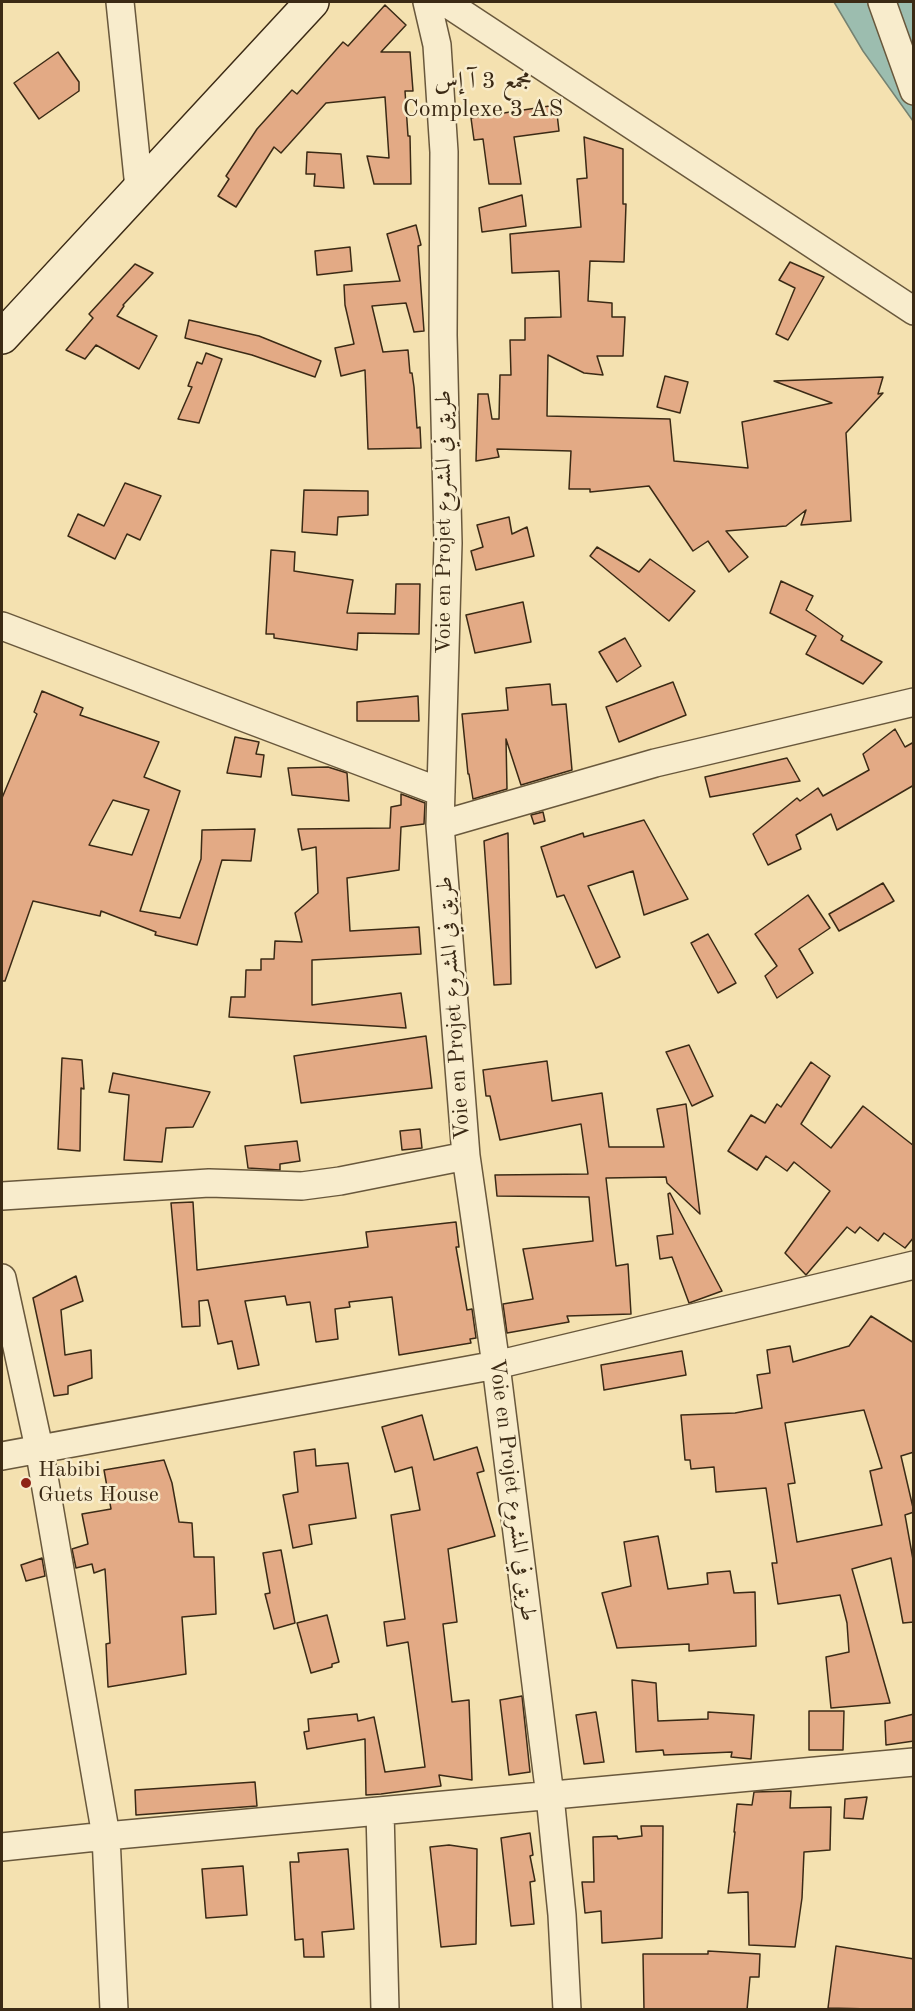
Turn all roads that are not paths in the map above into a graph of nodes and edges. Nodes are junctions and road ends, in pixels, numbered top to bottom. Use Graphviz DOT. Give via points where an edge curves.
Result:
graph roads {
  1 [pos="120,2"];
  2 [pos="312,2"];
  3 [pos="427,2"];
  4 [pos="445,2"];
  5 [pos="882,2"];
  6 [pos="914,91"];
  7 [pos="139,188"];
  8 [pos="914,310"];
  9 [pos="2,337"];
  10 [pos="2,626"];
  11 [pos="914,702"];
  12 [pos="441,792"];
  13 [pos="440,825"];
  14 [pos="466,1156"];
  15 [pos="2,1196"];
  16 [pos="914,1265"];
  17 [pos="2,1278"];
  18 [pos="496,1365"];
  19 [pos="39,1448"];
  20 [pos="2,1456"];
  21 [pos="914,1762"];
  22 [pos="550,1796"];
  23 [pos="380,1812"];
  24 [pos="106,1836"];
  25 [pos="2,1847"];
  26 [pos="114,2010"];
  27 [pos="385,2010"];
  28 [pos="567,2010"];
  1 -- 7 [label="street"];
  2 -- 7 [label="main road"];
  3 -- 12 [label="street, Voie en Projet طريق في المشروع" via="436,45 444,152 448,543"];
  4 -- 8 [label="street"];
  5 -- 6 [label="street"];
  7 -- 9 [label="main road"];
  10 -- 12 [label="street"];
  11 -- 13 [label="street" via="655,763"];
  12 -- 13 [label="street, Voie en Projet طريق في المشروع"];
  13 -- 14 [label="street, Voie en Projet طريق في المشروع"];
  14 -- 15 [label="street" via="302,1186 209,1183"];
  14 -- 18 [label="street, Voie en Projet طريق في المشروع"];
  16 -- 18 [label="street"];
  17 -- 19 [label="street"];
  18 -- 19 [label="street"];
  18 -- 22 [label="street, Voie en Projet طريق في المشروع"];
  19 -- 20 [label="street"];
  19 -- 24 [label="street"];
  21 -- 22 [label="street"];
  22 -- 23 [label="street"];
  22 -- 28 [label="street, Voie en Projet طريق في المشروع"];
  23 -- 24 [label="street"];
  23 -- 27 [label="street"];
  24 -- 25 [label="street"];
  24 -- 26 [label="street"];
}
